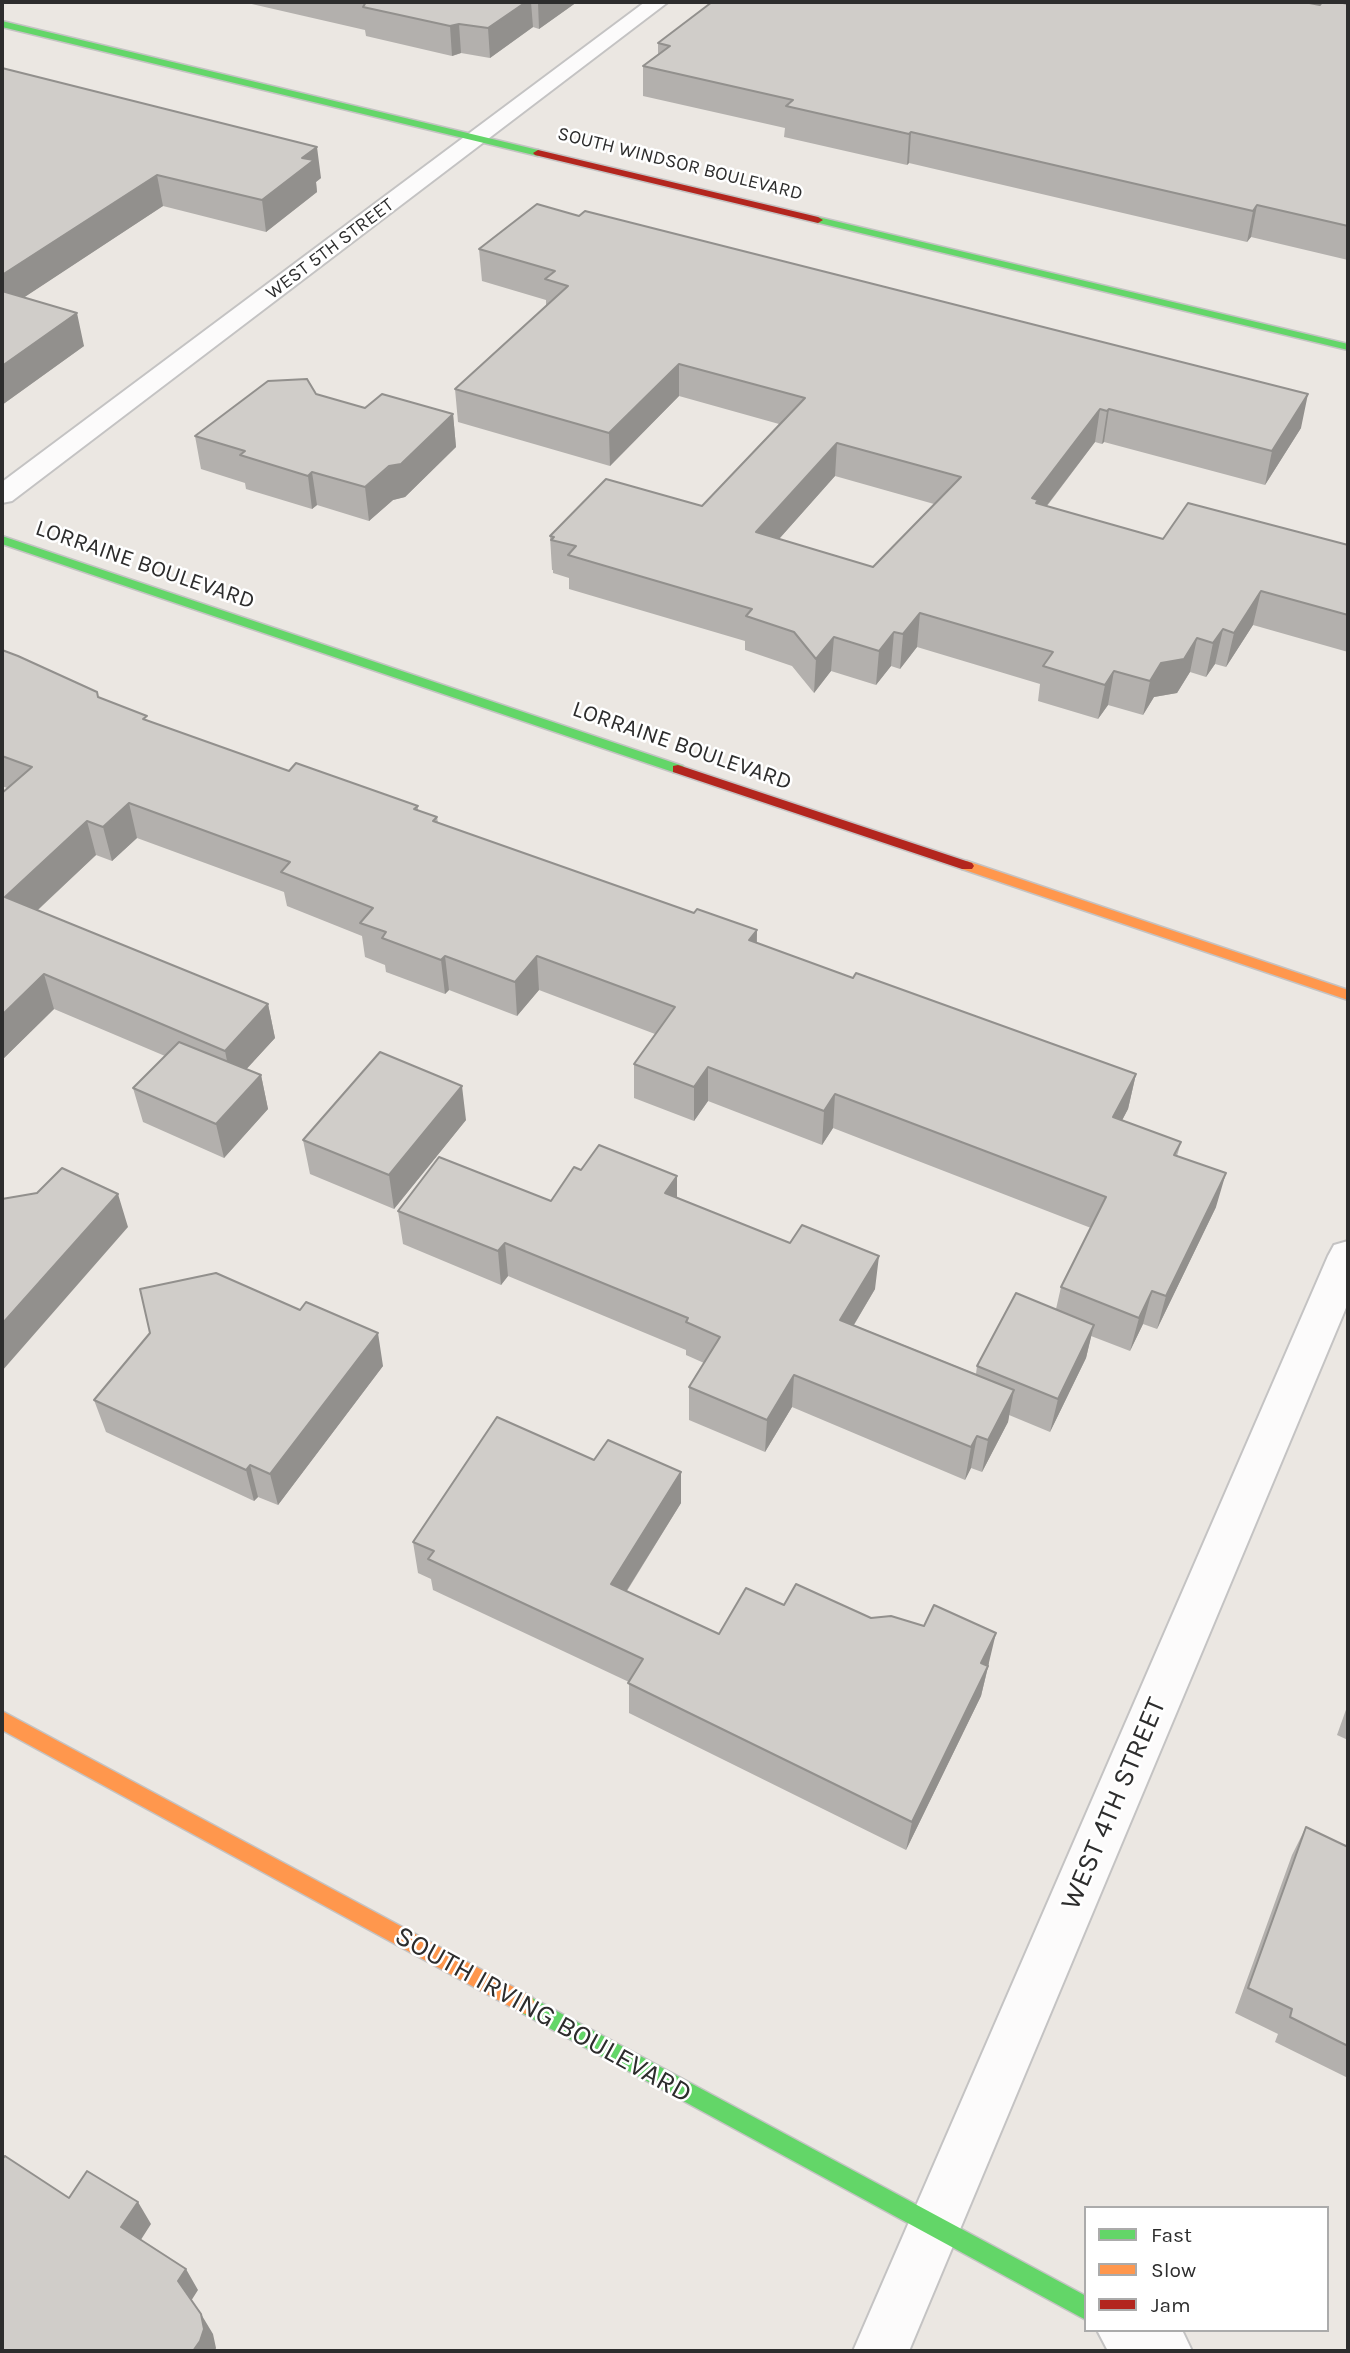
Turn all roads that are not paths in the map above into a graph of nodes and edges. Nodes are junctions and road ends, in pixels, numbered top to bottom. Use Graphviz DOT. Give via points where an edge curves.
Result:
graph roads {
  1 [pos="658,2"];
  2 [pos="2,24"];
  3 [pos="478,137"];
  4 [pos="1348,347"];
  5 [pos="2,495"];
  6 [pos="2,540"];
  7 [pos="1348,995"];
  8 [pos="1348,1256"];
  9 [pos="2,1720"];
  10 [pos="934,2226"];
  11 [pos="1084,2308"];
  12 [pos="1129,2332"];
  13 [pos="881,2351"];
  14 [pos="1164,2351"];
  1 -- 3 [label="street, WEST 5TH STREET"];
  2 -- 3 [label="street, SOUTH WINDSOR BOULEVARD"];
  3 -- 4 [label="street, SOUTH WINDSOR BOULEVARD"];
  3 -- 5 [label="street, WEST 5TH STREET"];
  6 -- 7 [label="street, LORRAINE BOULEVARD"];
  8 -- 10 [label="street, WEST 4TH STREET"];
  9 -- 10 [label="street, SOUTH IRVING BOULEVARD"];
  10 -- 11 [label="street, SOUTH IRVING BOULEVARD"];
  10 -- 13 [label="street, WEST 4TH STREET"];
  12 -- 14 [label="street"];
}
